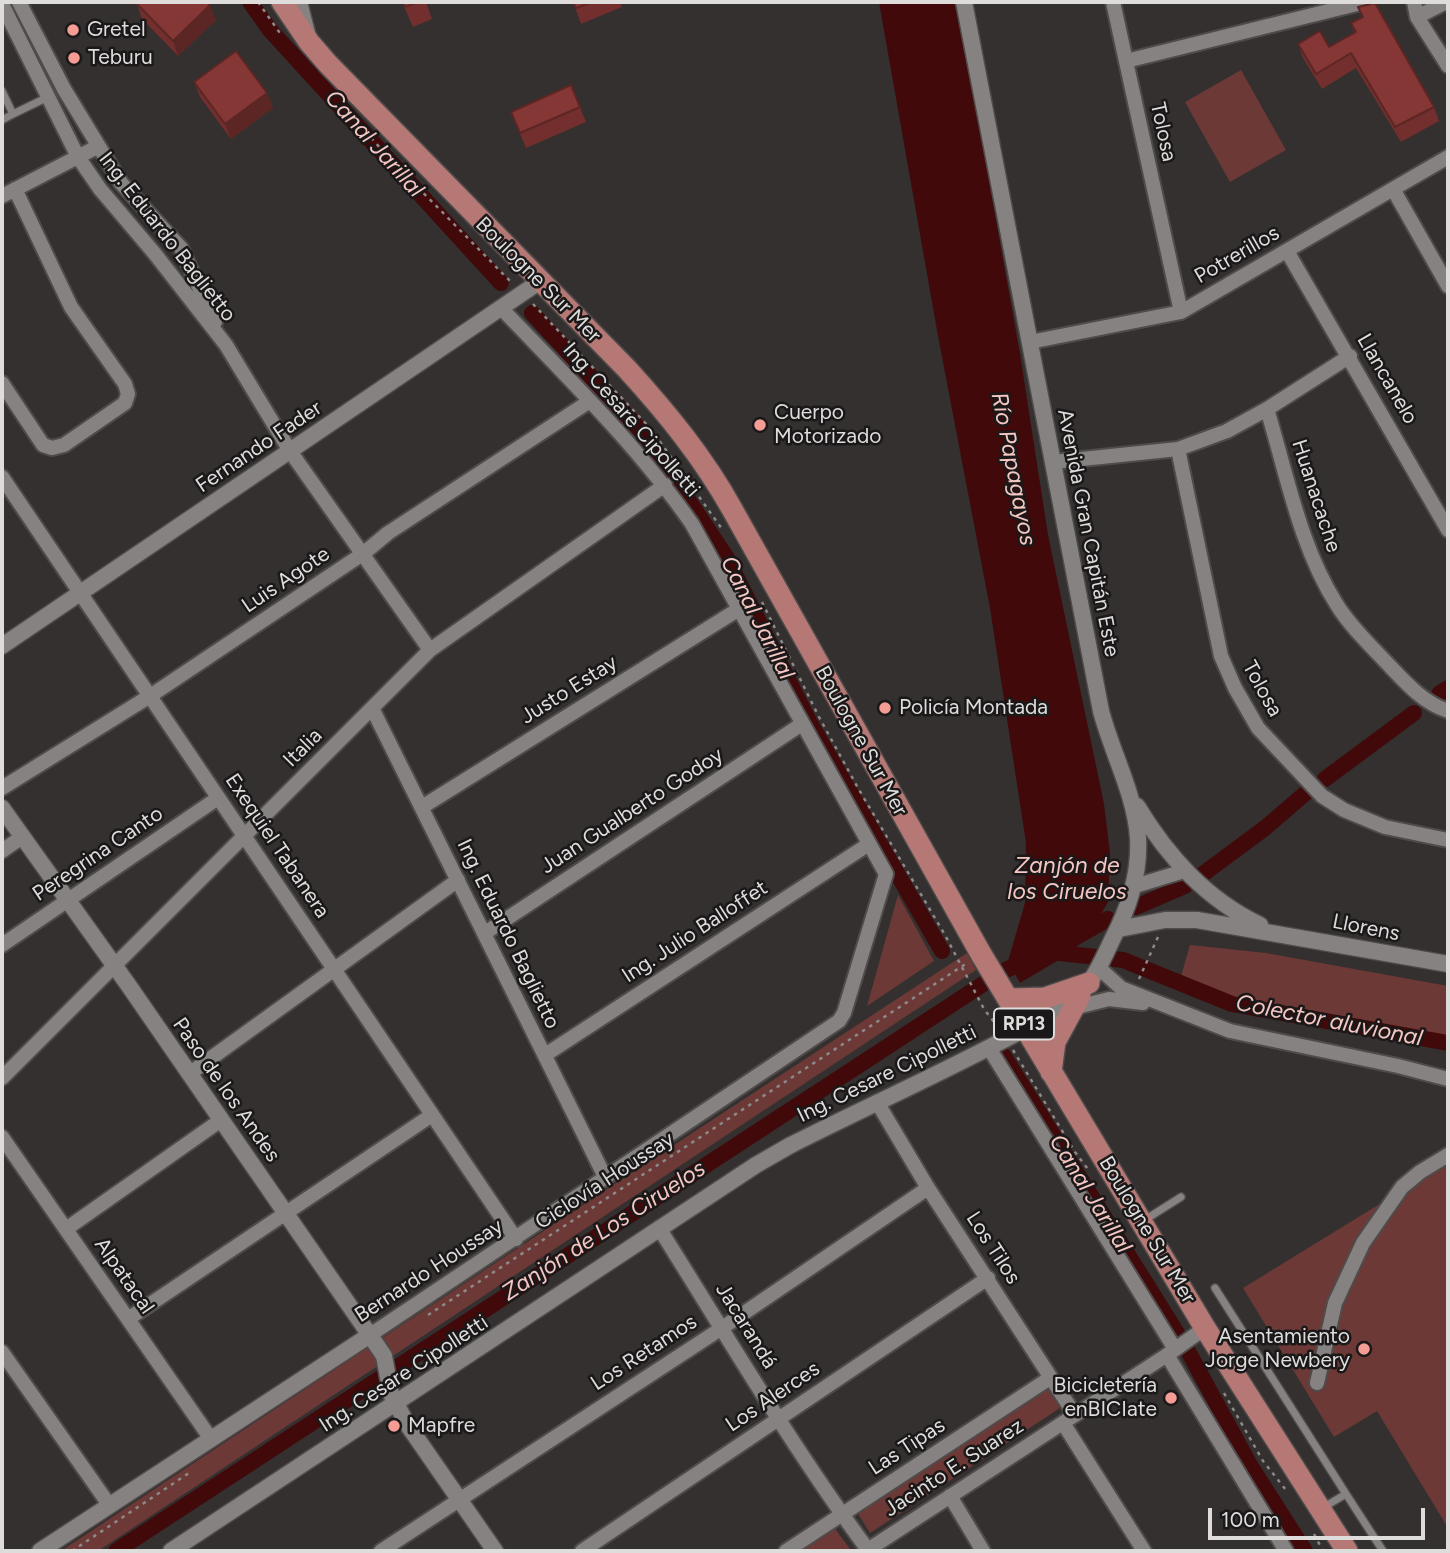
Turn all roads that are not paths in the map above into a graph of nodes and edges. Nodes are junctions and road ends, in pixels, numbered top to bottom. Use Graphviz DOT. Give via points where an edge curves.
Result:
graph roads {
  1 [pos="19,2"];
  2 [pos="282,2"];
  3 [pos="299,2"];
  4 [pos="964,2"];
  5 [pos="1113,2"];
  6 [pos="1365,2"];
  7 [pos="1414,2"];
  8 [pos="1446,2"];
  9 [pos="2,4"];
  10 [pos="1418,17"];
  11 [pos="309,42"];
  12 [pos="1126,61"];
  13 [pos="1448,66"];
  14 [pos="64,89"];
  15 [pos="2,91"];
  16 [pos="48,97"];
  17 [pos="13,114"];
  18 [pos="2,120"];
  19 [pos="97,147"];
  20 [pos="78,157"];
  21 [pos="1448,157"];
  22 [pos="1393,189"];
  23 [pos="8,193"];
  24 [pos="1287,251"];
  25 [pos="540,282"];
  26 [pos="1448,286"];
  27 [pos="502,309"];
  28 [pos="1181,312"];
  29 [pos="1030,342"];
  30 [pos="226,345"];
  31 [pos="1350,356"];
  32 [pos="2,383"];
  33 [pos="590,401"];
  34 [pos="1267,409"];
  35 [pos="1178,449"];
  36 [pos="290,451"];
  37 [pos="1053,462"];
  38 [pos="2,477"];
  39 [pos="665,485"];
  40 [pos="1448,530"];
  41 [pos="364,553"];
  42 [pos="80,593"];
  43 [pos="739,609"];
  44 [pos="2,646"];
  45 [pos="430,650"];
  46 [pos="150,696"];
  47 [pos="372,708"];
  48 [pos="1448,711"];
  49 [pos="802,724"];
  50 [pos="2,788"];
  51 [pos="1129,792"];
  52 [pos="218,798"];
  53 [pos="422,807"];
  54 [pos="2,808"];
  55 [pos="245,836"];
  56 [pos="22,837"];
  57 [pos="1448,840"];
  58 [pos="869,844"];
  59 [pos="2,851"];
  60 [pos="1184,871"];
  61 [pos="458,880"];
  62 [pos="1135,886"];
  63 [pos="68,900"];
  64 [pos="1276,932"];
  65 [pos="485,933"];
  66 [pos="1116,934"];
  67 [pos="2,945"];
  68 [pos="1448,964"];
  69 [pos="114,966"];
  70 [pos="334,968"];
  71 [pos="1088,984"];
  72 [pos="1009,999"];
  73 [pos="1168,1008"];
  74 [pos="839,1021"];
  75 [pos="1026,1028"];
  76 [pos="989,1048"];
  77 [pos="545,1055"];
  78 [pos="1051,1072"];
  79 [pos="189,1074"];
  80 [pos="2,1078"];
  81 [pos="1448,1079"];
  82 [pos="877,1102"];
  83 [pos="432,1115"];
  84 [pos="221,1120"];
  85 [pos="2,1137"];
  86 [pos="1448,1155"];
  87 [pos="606,1179"];
  88 [pos="928,1188"];
  89 [pos="1181,1197"];
  90 [pos="285,1213"];
  91 [pos="1142,1222"];
  92 [pos="659,1228"];
  93 [pos="66,1229"];
  94 [pos="516,1239"];
  95 [pos="988,1278"];
  96 [pos="1215,1288"];
  97 [pos="128,1319"];
  98 [pos="722,1328"];
  99 [pos="1205,1328"];
  100 [pos="370,1335"];
  101 [pos="2,1352"];
  102 [pos="1171,1352"];
  103 [pos="1051,1378"];
  104 [pos="1317,1383"];
  105 [pos="393,1399"];
  106 [pos="779,1418"];
  107 [pos="1069,1419"];
  108 [pos="211,1439"];
  109 [pos="1346,1494"];
  110 [pos="950,1496"];
  111 [pos="461,1499"];
  112 [pos="110,1506"];
  113 [pos="1320,1509"];
  114 [pos="842,1514"];
  115 [pos="867,1550"];
  116 [pos="40,1551"];
  117 [pos="171,1551"];
  118 [pos="382,1551"];
  119 [pos="495,1551"];
  120 [pos="582,1551"];
  121 [pos="786,1551"];
  122 [pos="983,1551"];
  123 [pos="1144,1551"];
  124 [pos="1286,1551"];
  125 [pos="1347,1551"];
  126 [pos="1383,1551"];
  1 -- 14 [label="street, Ing. Eduardo Baglietto"];
  2 -- 11 [label="main road, Boulogne Sur Mer / RP13"];
  3 -- 11 [label="street"];
  4 -- 29 [label="street, Avenida Gran Capitán Este"];
  5 -- 12 [label="street, Tolosa"];
  6 -- 12 [label="street"];
  7 -- 10 [label="street"];
  8 -- 10 [label="street"];
  9 -- 16 [label="street, Ing. Eduardo Baglietto"];
  10 -- 13 [label="street"];
  11 -- 25 [label="main road, Boulogne Sur Mer / RP13"];
  12 -- 28 [label="street, Tolosa"];
  14 -- 16 [label="street"];
  14 -- 19 [label="street, Ing. Eduardo Baglietto"];
  15 -- 17 [label="lane"];
  16 -- 17 [label="lane"];
  16 -- 20 [label="street, Ing. Eduardo Baglietto"];
  17 -- 18 [label="lane"];
  19 -- 20 [label="street"];
  19 -- 30 [label="street, Ing. Eduardo Baglietto" via="121,183 181,248"];
  20 -- 23 [label="street"];
  20 -- 30 [label="street, Ing. Eduardo Baglietto"];
  21 -- 22 [label="street, Potrerillos"];
  22 -- 24 [label="street, Potrerillos"];
  22 -- 26 [label="street"];
  23 -- 32 [label="street" via="71,307 128,394 125,403 52,449 43,445"];
  24 -- 28 [label="street, Potrerillos"];
  24 -- 31 [label="street, Llancanelo"];
  25 -- 27 [label="street, Fernando Fader"];
  25 -- 72 [label="main road, Boulogne Sur Mer / RP13" via="647,391 714,478"];
  27 -- 33 [label="street, Ing. Cesare Cipolletti"];
  27 -- 36 [label="street, Fernando Fader"];
  28 -- 29 [label="street, Potrerillos"];
  29 -- 37 [label="street, Avenida Gran Capitán Este"];
  30 -- 36 [label="street, Ing. Eduardo Baglietto"];
  31 -- 34 [label="street"];
  31 -- 40 [label="street, Llancanelo"];
  33 -- 39 [label="street, Ing. Cesare Cipolletti"];
  33 -- 41 [label="street, Luis Agote"];
  34 -- 35 [label="street" via="1227,431"];
  34 -- 48 [label="street, Huanacache" via="1309,550 1338,607 1412,689"];
  35 -- 37 [label="street"];
  35 -- 57 [label="street, Tolosa" via="1221,656 1258,728 1322,796 1344,810 1385,827"];
  36 -- 41 [label="street, Ing. Eduardo Baglietto"];
  36 -- 42 [label="street, Fernando Fader"];
  37 -- 51 [label="street, Avenida Gran Capitán Este" via="1101,711"];
  38 -- 42 [label="street, Exequiel Tabanera"];
  39 -- 43 [label="street, Ing. Cesare Cipolletti"];
  39 -- 45 [label="street, Italia"];
  41 -- 45 [label="street, Ing. Eduardo Baglietto"];
  41 -- 46 [label="street, Luis Agote"];
  42 -- 44 [label="street, Fernando Fader"];
  42 -- 46 [label="street, Exequiel Tabanera"];
  43 -- 49 [label="street, Ing. Cesare Cipolletti"];
  43 -- 53 [label="street, Justo Estay"];
  45 -- 47 [label="street, Italia"];
  46 -- 50 [label="street, Luis Agote"];
  46 -- 52 [label="street, Exequiel Tabanera"];
  47 -- 53 [label="street, Ing. Eduardo Baglietto"];
  47 -- 55 [label="street, Italia"];
  49 -- 58 [label="street, Ing. Cesare Cipolletti"];
  49 -- 65 [label="street, Juan Gualberto Godoy"];
  51 -- 60 [label="street, Llorens"];
  51 -- 62 [label="street, Avenida Gran Capitán Este" via="1138,837"];
  52 -- 55 [label="street, Exequiel Tabanera"];
  52 -- 63 [label="street, Peregrina Canto"];
  53 -- 61 [label="street, Ing. Eduardo Baglietto"];
  54 -- 56 [label="street, Paso de los Andes"];
  55 -- 69 [label="street, Italia"];
  55 -- 70 [label="street, Exequiel Tabanera"];
  56 -- 59 [label="street"];
  56 -- 63 [label="street, Paso de los Andes"];
  58 -- 74 [label="street, Ing. Cesare Cipolletti" via="886,874"];
  58 -- 77 [label="street, Ing. Julio Balloffet"];
  60 -- 62 [label="street"];
  60 -- 64 [label="street, Llorens" via="1228,907"];
  61 -- 65 [label="street, Ing. Eduardo Baglietto"];
  61 -- 70 [label="street"];
  62 -- 66 [label="street, Avenida Gran Capitán Este"];
  63 -- 67 [label="street, Peregrina Canto"];
  63 -- 69 [label="street, Paso de los Andes"];
  64 -- 66 [label="street, Llorens" via="1165,920"];
  64 -- 68 [label="street, Llorens"];
  65 -- 77 [label="street, Ing. Eduardo Baglietto"];
  66 -- 71 [label="street, Avenida Gran Capitán Este"];
  69 -- 79 [label="street, Paso de los Andes"];
  69 -- 80 [label="street, Italia"];
  70 -- 79 [label="street"];
  70 -- 83 [label="street, Exequiel Tabanera"];
  71 -- 72 [label="main road" via="1045,998"];
  71 -- 73 [label="street" via="1121,988"];
  71 -- 73 [label="street" via="1109,999"];
  71 -- 75 [label="street"];
  71 -- 78 [label="main road" via="1055,1042"];
  72 -- 75 [label="main road, Boulogne Sur Mer / RP13"];
  73 -- 81 [label="street" via="1230,1031"];
  74 -- 87 [label="street, Bernardo Houssay"];
  75 -- 76 [label="street, Ing. Cesare Cipolletti"];
  75 -- 78 [label="main road, Boulogne Sur Mer / RP13"];
  76 -- 82 [label="street, Ing. Cesare Cipolletti"];
  76 -- 102 [label="street"];
  77 -- 87 [label="street, Ing. Eduardo Baglietto"];
  78 -- 91 [label="main road, Boulogne Sur Mer / RP13"];
  79 -- 84 [label="street, Paso de los Andes"];
  82 -- 88 [label="street, Los Tilos"];
  82 -- 92 [label="street, Ing. Cesare Cipolletti" via="778,1153"];
  83 -- 90 [label="street"];
  83 -- 94 [label="street, Exequiel Tabanera"];
  84 -- 90 [label="street, Paso de los Andes"];
  84 -- 93 [label="street"];
  85 -- 93 [label="street, Alpatacal"];
  86 -- 104 [label="street" via="1402,1186 1363,1243 1335,1303"];
  87 -- 94 [label="street, Bernardo Houssay"];
  88 -- 95 [label="street, Los Tilos"];
  88 -- 98 [label="street, Los Retamos"];
  89 -- 91 [label="lane"];
  90 -- 97 [label="street"];
  90 -- 100 [label="street, Paso de los Andes"];
  91 -- 99 [label="main road, Boulogne Sur Mer / RP13"];
  92 -- 98 [label="street, Jacarandá"];
  92 -- 105 [label="street, Ing. Cesare Cipolletti"];
  93 -- 97 [label="street, Alpatacal"];
  94 -- 100 [label="street, Bernardo Houssay"];
  95 -- 103 [label="street, Los Tilos"];
  95 -- 106 [label="street, Los Alerces"];
  96 -- 109 [label="lane"];
  97 -- 108 [label="street, Alpatacal"];
  98 -- 106 [label="street, Jacarandá"];
  98 -- 111 [label="street, Los Retamos"];
  99 -- 102 [label="street, Jacinto E. Suarez"];
  99 -- 113 [label="main road, Boulogne Sur Mer / RP13"];
  100 -- 105 [label="street, Paso de los Andes" via="384,1356"];
  100 -- 108 [label="street, Bernardo Houssay"];
  101 -- 112 [label="street"];
  102 -- 107 [label="street, Jacinto E. Suarez"];
  102 -- 124 [label="street"];
  103 -- 107 [label="street, Los Tilos"];
  103 -- 114 [label="street, Las Tipas"];
  105 -- 111 [label="street"];
  105 -- 117 [label="street, Ing. Cesare Cipolletti"];
  106 -- 114 [label="street, Jacarandá"];
  106 -- 120 [label="street, Los Alerces"];
  107 -- 110 [label="street, Jacinto E. Suarez"];
  107 -- 123 [label="street, Los Tilos"];
  108 -- 112 [label="street, Bernardo Houssay"];
  109 -- 113 [label="lane"];
  109 -- 126 [label="lane"];
  110 -- 115 [label="street, Jacinto E. Suarez"];
  110 -- 122 [label="street"];
  111 -- 118 [label="street, Los Retamos"];
  111 -- 119 [label="street"];
  112 -- 116 [label="street, Bernardo Houssay"];
  113 -- 125 [label="main road, Boulogne Sur Mer / RP13"];
  114 -- 115 [label="street, Jacarandá"];
  114 -- 121 [label="street, Las Tipas"];
}
